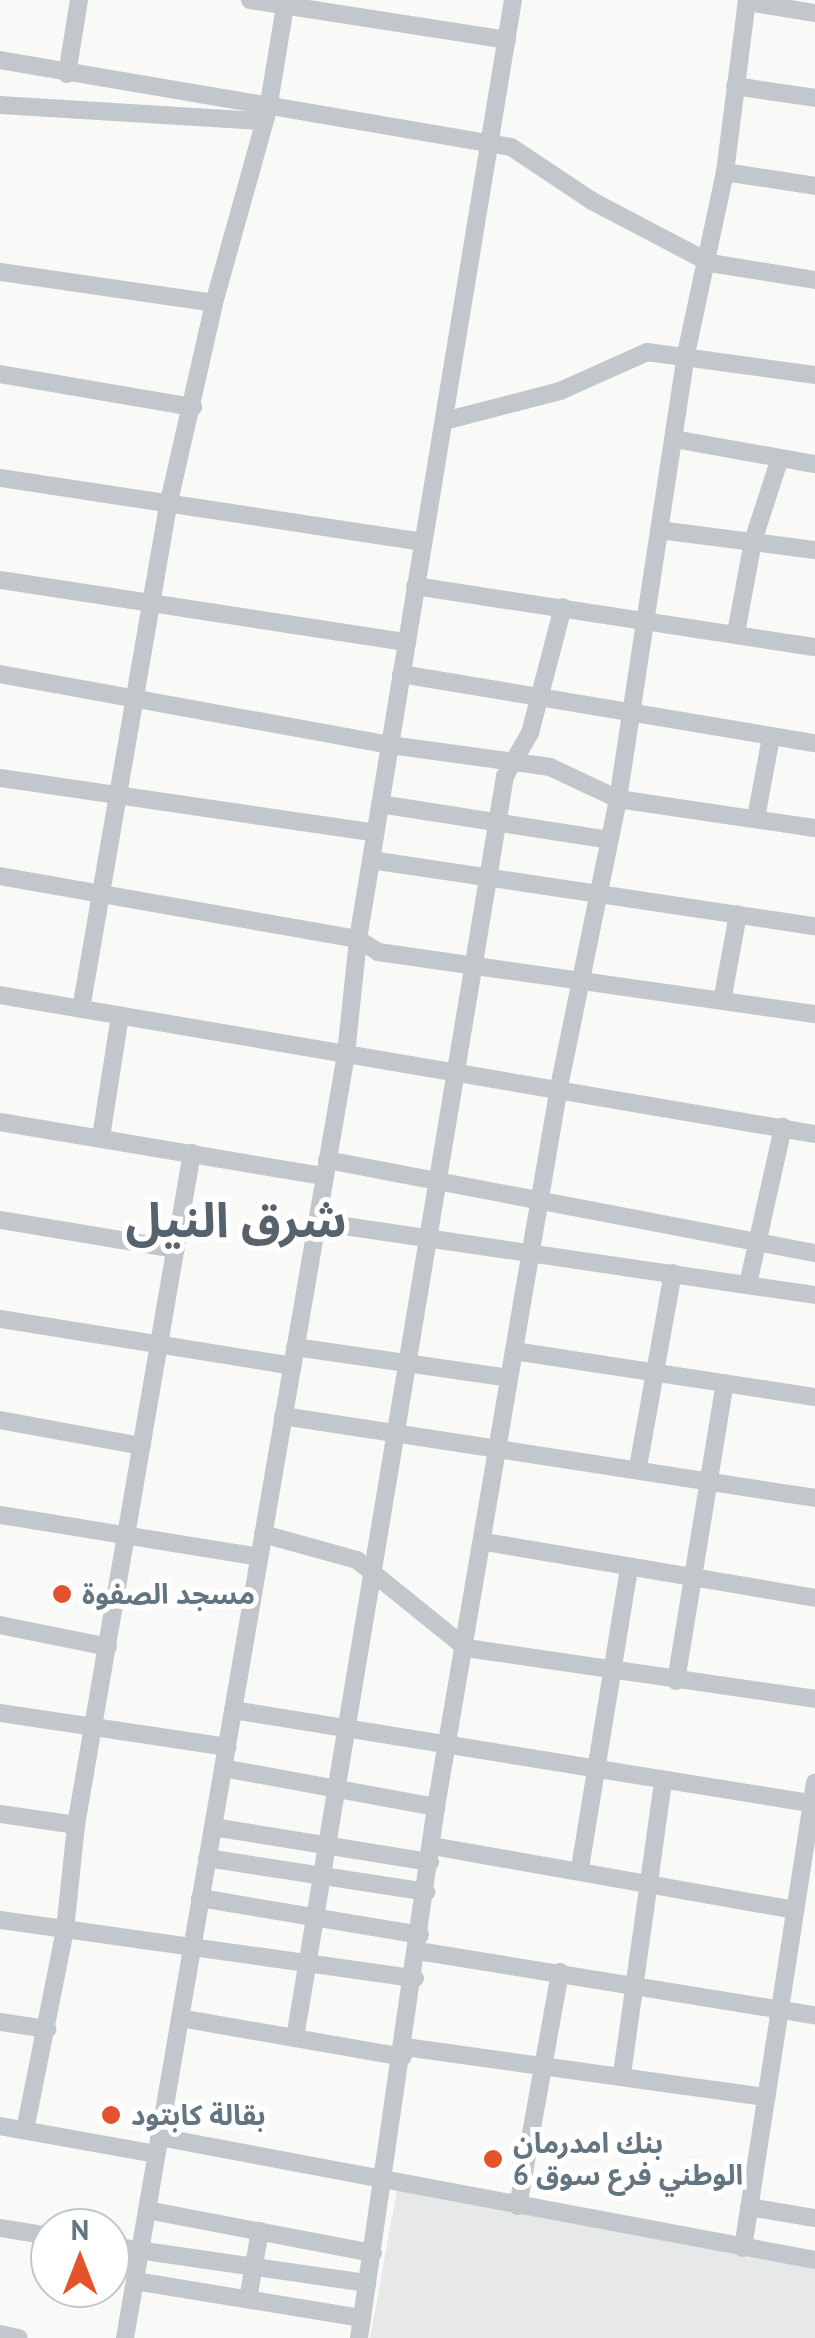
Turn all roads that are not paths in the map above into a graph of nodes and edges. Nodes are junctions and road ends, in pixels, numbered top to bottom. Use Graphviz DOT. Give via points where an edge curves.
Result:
graph roads {
  1 [pos="79,0"];
  2 [pos="250,0"];
  3 [pos="514,0"];
  4 [pos="747,1"];
  5 [pos="285,3"];
  6 [pos="815,13"];
  7 [pos="507,40"];
  8 [pos="0,60"];
  9 [pos="66,74"];
  10 [pos="735,86"];
  11 [pos="815,98"];
  12 [pos="0,105"];
  13 [pos="266,115"];
  14 [pos="490,145"];
  15 [pos="725,172"];
  16 [pos="815,186"];
  17 [pos="710,263"];
  18 [pos="0,272"];
  19 [pos="815,280"];
  20 [pos="214,303"];
  21 [pos="686,354"];
  22 [pos="0,374"];
  23 [pos="815,374"];
  24 [pos="193,407"];
  25 [pos="444,421"];
  26 [pos="674,439"];
  27 [pos="780,458"];
  28 [pos="815,464"];
  29 [pos="0,478"];
  30 [pos="168,506"];
  31 [pos="659,530"];
  32 [pos="752,541"];
  33 [pos="422,542"];
  34 [pos="815,550"];
  35 [pos="0,580"];
  36 [pos="415,586"];
  37 [pos="148,605"];
  38 [pos="563,608"];
  39 [pos="645,620"];
  40 [pos="736,634"];
  41 [pos="407,642"];
  42 [pos="815,647"];
  43 [pos="0,674"];
  44 [pos="402,674"];
  45 [pos="134,696"];
  46 [pos="541,696"];
  47 [pos="628,712"];
  48 [pos="772,737"];
  49 [pos="815,743"];
  50 [pos="390,745"];
  51 [pos="510,762"];
  52 [pos="0,778"];
  53 [pos="117,799"];
  54 [pos="618,799"];
  55 [pos="380,804"];
  56 [pos="756,818"];
  57 [pos="498,824"];
  58 [pos="815,828"];
  59 [pos="375,833"];
  60 [pos="608,840"];
  61 [pos="371,860"];
  62 [pos="0,876"];
  63 [pos="490,881"];
  64 [pos="100,892"];
  65 [pos="596,892"];
  66 [pos="738,914"];
  67 [pos="815,926"];
  68 [pos="358,939"];
  69 [pos="476,964"];
  70 [pos="581,976"];
  71 [pos="0,995"];
  72 [pos="723,996"];
  73 [pos="81,1010"];
  74 [pos="815,1014"];
  75 [pos="120,1016"];
  76 [pos="346,1054"];
  77 [pos="456,1072"];
  78 [pos="560,1088"];
  79 [pos="0,1122"];
  80 [pos="783,1127"];
  81 [pos="815,1134"];
  82 [pos="101,1137"];
  83 [pos="192,1153"];
  84 [pos="326,1168"];
  85 [pos="436,1180"];
  86 [pos="541,1203"];
  87 [pos="0,1220"];
  88 [pos="317,1222"];
  89 [pos="426,1242"];
  90 [pos="757,1244"];
  91 [pos="176,1249"];
  92 [pos="815,1252"];
  93 [pos="532,1255"];
  94 [pos="673,1273"];
  95 [pos="748,1284"];
  96 [pos="815,1295"];
  97 [pos="0,1320"];
  98 [pos="295,1347"];
  99 [pos="158,1348"];
  100 [pos="514,1351"];
  101 [pos="407,1364"];
  102 [pos="292,1366"];
  103 [pos="656,1372"];
  104 [pos="509,1378"];
  105 [pos="725,1383"];
  106 [pos="815,1397"];
  107 [pos="283,1416"];
  108 [pos="0,1420"];
  109 [pos="395,1434"];
  110 [pos="142,1446"];
  111 [pos="497,1448"];
  112 [pos="638,1467"];
  113 [pos="713,1480"];
  114 [pos="815,1498"];
  115 [pos="0,1515"];
  116 [pos="129,1534"];
  117 [pos="263,1534"];
  118 [pos="485,1542"];
  119 [pos="259,1557"];
  120 [pos="629,1568"];
  121 [pos="374,1574"];
  122 [pos="694,1579"];
  123 [pos="815,1598"];
  124 [pos="0,1625"];
  125 [pos="108,1647"];
  126 [pos="466,1648"];
  127 [pos="612,1670"];
  128 [pos="676,1682"];
  129 [pos="815,1700"];
  130 [pos="233,1710"];
  131 [pos="0,1712"];
  132 [pos="92,1730"];
  133 [pos="346,1732"];
  134 [pos="447,1746"];
  135 [pos="226,1747"];
  136 [pos="223,1768"];
  137 [pos="594,1769"];
  138 [pos="664,1782"];
  139 [pos="815,1782"];
  140 [pos="336,1790"];
  141 [pos="814,1803"];
  142 [pos="436,1806"];
  143 [pos="0,1814"];
  144 [pos="76,1825"];
  145 [pos="212,1827"];
  146 [pos="325,1845"];
  147 [pos="431,1854"];
  148 [pos="207,1858"];
  149 [pos="580,1868"];
  150 [pos="320,1876"];
  151 [pos="646,1884"];
  152 [pos="426,1892"];
  153 [pos="200,1898"];
  154 [pos="795,1910"];
  155 [pos="314,1917"];
  156 [pos="0,1920"];
  157 [pos="65,1930"];
  158 [pos="419,1943"];
  159 [pos="192,1950"];
  160 [pos="307,1961"];
  161 [pos="560,1972"];
  162 [pos="414,1978"];
  163 [pos="634,1984"];
  164 [pos="780,2010"];
  165 [pos="815,2015"];
  166 [pos="180,2018"];
  167 [pos="0,2022"];
  168 [pos="48,2029"];
  169 [pos="295,2038"];
  170 [pos="404,2052"];
  171 [pos="543,2066"];
  172 [pos="622,2074"];
  173 [pos="767,2097"];
  174 [pos="0,2126"];
  175 [pos="25,2130"];
  176 [pos="158,2146"];
  177 [pos="382,2179"];
  178 [pos="518,2206"];
  179 [pos="749,2207"];
  180 [pos="147,2210"];
  181 [pos="815,2218"];
  182 [pos="0,2228"];
  183 [pos="260,2231"];
  184 [pos="30,2233"];
  185 [pos="742,2248"];
  186 [pos="130,2249"];
  187 [pos="140,2251"];
  188 [pos="373,2253"];
  189 [pos="815,2260"];
  190 [pos="254,2267"];
  191 [pos="134,2282"];
  192 [pos="368,2283"];
  193 [pos="248,2298"];
  194 [pos="362,2318"];
  195 [pos="0,2334"];
  196 [pos="20,2338"];
  197 [pos="125,2338"];
  198 [pos="359,2338"];
  1 -- 9 [label="street"];
  2 -- 5 [label="street"];
  3 -- 7 [label="street"];
  4 -- 6 [label="street"];
  4 -- 10 [label="street"];
  5 -- 7 [label="street"];
  5 -- 13 [label="street"];
  7 -- 14 [label="street"];
  8 -- 9 [label="street"];
  9 -- 13 [label="street"];
  10 -- 11 [label="street"];
  10 -- 15 [label="street"];
  12 -- 13 [label="street"];
  13 -- 14 [label="street"];
  13 -- 20 [label="street"];
  14 -- 17 [label="street" via="536,160 592,201"];
  14 -- 25 [label="street"];
  15 -- 16 [label="street"];
  15 -- 17 [label="street"];
  17 -- 19 [label="street"];
  17 -- 21 [label="street"];
  18 -- 20 [label="street"];
  20 -- 24 [label="street"];
  21 -- 23 [label="street"];
  21 -- 25 [label="street" via="640,354 560,391"];
  21 -- 26 [label="street"];
  22 -- 24 [label="street"];
  24 -- 30 [label="street"];
  25 -- 33 [label="street"];
  26 -- 27 [label="street"];
  26 -- 31 [label="street"];
  27 -- 28 [label="street"];
  27 -- 32 [label="street"];
  29 -- 30 [label="street"];
  30 -- 33 [label="street"];
  30 -- 37 [label="street"];
  31 -- 32 [label="street"];
  31 -- 39 [label="street"];
  32 -- 34 [label="street"];
  32 -- 40 [label="street"];
  33 -- 36 [label="street"];
  35 -- 37 [label="street"];
  36 -- 38 [label="street"];
  36 -- 41 [label="street"];
  37 -- 41 [label="street"];
  37 -- 45 [label="street"];
  38 -- 39 [label="street"];
  38 -- 46 [label="street"];
  39 -- 40 [label="street"];
  39 -- 47 [label="street"];
  40 -- 42 [label="street"];
  41 -- 44 [label="street"];
  43 -- 45 [label="street"];
  44 -- 46 [label="street"];
  44 -- 50 [label="street"];
  45 -- 50 [label="street"];
  45 -- 53 [label="street"];
  46 -- 47 [label="street"];
  46 -- 51 [label="street" via="530,733"];
  47 -- 48 [label="street"];
  47 -- 54 [label="street"];
  48 -- 49 [label="street"];
  48 -- 56 [label="street"];
  50 -- 51 [label="street"];
  50 -- 55 [label="street"];
  51 -- 54 [label="street" via="555,768"];
  51 -- 57 [label="street"];
  52 -- 53 [label="street"];
  53 -- 59 [label="street"];
  53 -- 64 [label="street"];
  54 -- 56 [label="street"];
  54 -- 60 [label="street"];
  55 -- 57 [label="street"];
  55 -- 59 [label="street"];
  56 -- 58 [label="street"];
  57 -- 60 [label="street"];
  57 -- 63 [label="street"];
  59 -- 61 [label="street"];
  60 -- 65 [label="street"];
  61 -- 63 [label="street"];
  61 -- 68 [label="street"];
  62 -- 64 [label="street"];
  63 -- 65 [label="street"];
  63 -- 69 [label="street"];
  64 -- 68 [label="street"];
  64 -- 73 [label="street"];
  65 -- 66 [label="street"];
  65 -- 70 [label="street"];
  66 -- 67 [label="street"];
  66 -- 72 [label="street"];
  68 -- 69 [label="street" via="378,952"];
  68 -- 76 [label="street"];
  69 -- 70 [label="street"];
  69 -- 77 [label="street"];
  70 -- 72 [label="street"];
  70 -- 78 [label="street"];
  71 -- 73 [label="street"];
  72 -- 74 [label="street"];
  73 -- 75 [label="street"];
  75 -- 76 [label="street"];
  75 -- 82 [label="street"];
  76 -- 77 [label="street"];
  76 -- 84 [label="street"];
  77 -- 78 [label="street"];
  77 -- 85 [label="street"];
  78 -- 80 [label="street"];
  78 -- 86 [label="street"];
  79 -- 82 [label="street"];
  80 -- 81 [label="street"];
  80 -- 90 [label="street"];
  82 -- 83 [label="street"];
  83 -- 84 [label="street"];
  83 -- 91 [label="street"];
  84 -- 85 [label="street"];
  84 -- 88 [label="street"];
  85 -- 86 [label="street"];
  85 -- 89 [label="street"];
  86 -- 90 [label="street"];
  86 -- 93 [label="street"];
  87 -- 91 [label="street"];
  88 -- 89 [label="street"];
  88 -- 98 [label="street"];
  89 -- 93 [label="street"];
  89 -- 101 [label="street"];
  90 -- 92 [label="street"];
  90 -- 95 [label="street"];
  91 -- 99 [label="street"];
  93 -- 94 [label="street"];
  93 -- 100 [label="street"];
  94 -- 95 [label="street"];
  94 -- 103 [label="street"];
  95 -- 96 [label="street"];
  97 -- 99 [label="street"];
  98 -- 101 [label="street"];
  98 -- 102 [label="street"];
  99 -- 102 [label="street"];
  99 -- 110 [label="street"];
  100 -- 103 [label="street"];
  100 -- 104 [label="street"];
  101 -- 104 [label="street"];
  101 -- 109 [label="street"];
  102 -- 107 [label="street"];
  103 -- 105 [label="street"];
  103 -- 112 [label="street"];
  104 -- 111 [label="street"];
  105 -- 106 [label="street"];
  105 -- 113 [label="street"];
  107 -- 109 [label="street"];
  107 -- 117 [label="street"];
  108 -- 110 [label="street"];
  109 -- 111 [label="street"];
  109 -- 121 [label="street"];
  110 -- 116 [label="street"];
  111 -- 112 [label="street"];
  111 -- 118 [label="street"];
  112 -- 113 [label="street"];
  113 -- 114 [label="street"];
  113 -- 122 [label="street"];
  115 -- 116 [label="street"];
  116 -- 119 [label="street"];
  116 -- 125 [label="street"];
  117 -- 119 [label="street"];
  117 -- 121 [label="street" via="348,1555"];
  118 -- 120 [label="street"];
  118 -- 126 [label="street"];
  119 -- 130 [label="street"];
  120 -- 122 [label="street"];
  120 -- 127 [label="street"];
  121 -- 126 [label="street"];
  121 -- 133 [label="street"];
  122 -- 123 [label="street"];
  122 -- 128 [label="street"];
  124 -- 125 [label="street"];
  125 -- 132 [label="street"];
  126 -- 127 [label="street"];
  126 -- 134 [label="street"];
  127 -- 128 [label="street"];
  127 -- 137 [label="street"];
  128 -- 129 [label="street"];
  130 -- 133 [label="street"];
  130 -- 135 [label="street"];
  131 -- 132 [label="street"];
  132 -- 135 [label="street"];
  132 -- 144 [label="street"];
  133 -- 134 [label="street"];
  133 -- 140 [label="street"];
  134 -- 137 [label="street"];
  134 -- 142 [label="street"];
  135 -- 136 [label="street"];
  136 -- 140 [label="street"];
  136 -- 145 [label="street"];
  137 -- 138 [label="street"];
  137 -- 149 [label="street"];
  138 -- 141 [label="street"];
  138 -- 151 [label="street"];
  139 -- 141 [label="street"];
  140 -- 142 [label="street"];
  140 -- 146 [label="street"];
  141 -- 154 [label="street"];
  142 -- 147 [label="street"];
  143 -- 144 [label="street"];
  144 -- 157 [label="street"];
  145 -- 146 [label="street"];
  145 -- 148 [label="street"];
  146 -- 147 [label="street"];
  146 -- 150 [label="street"];
  147 -- 149 [label="street"];
  147 -- 152 [label="street"];
  148 -- 150 [label="street"];
  148 -- 153 [label="street"];
  149 -- 151 [label="street"];
  150 -- 152 [label="street"];
  150 -- 155 [label="street"];
  151 -- 154 [label="street"];
  151 -- 163 [label="street"];
  152 -- 158 [label="street"];
  153 -- 155 [label="street"];
  153 -- 159 [label="street"];
  154 -- 164 [label="street"];
  155 -- 158 [label="street"];
  155 -- 160 [label="street"];
  156 -- 157 [label="street"];
  157 -- 159 [label="street"];
  157 -- 168 [label="street"];
  158 -- 161 [label="street"];
  158 -- 162 [label="street"];
  159 -- 160 [label="street"];
  159 -- 166 [label="street"];
  160 -- 162 [label="street"];
  160 -- 169 [label="street"];
  161 -- 163 [label="street"];
  161 -- 171 [label="street"];
  162 -- 170 [label="street"];
  163 -- 164 [label="street"];
  163 -- 172 [label="street"];
  164 -- 165 [label="street"];
  164 -- 173 [label="street"];
  166 -- 169 [label="street"];
  166 -- 176 [label="street"];
  167 -- 168 [label="street"];
  168 -- 175 [label="street"];
  169 -- 170 [label="street"];
  170 -- 171 [label="street"];
  170 -- 177 [label="street"];
  171 -- 172 [label="street"];
  171 -- 178 [label="street"];
  172 -- 173 [label="street"];
  173 -- 179 [label="street"];
  174 -- 175 [label="street"];
  175 -- 176 [label="street"];
  176 -- 177 [label="street"];
  176 -- 180 [label="street"];
  177 -- 178 [label="street"];
  177 -- 188 [label="street"];
  178 -- 185 [label="street"];
  179 -- 181 [label="street"];
  179 -- 185 [label="street"];
  180 -- 183 [label="street"];
  180 -- 187 [label="street"];
  182 -- 184 [label="street"];
  183 -- 188 [label="street"];
  183 -- 190 [label="street"];
  185 -- 189 [label="street"];
  186 -- 187 [label="street"];
  187 -- 190 [label="street"];
  187 -- 191 [label="street"];
  188 -- 192 [label="street"];
  190 -- 192 [label="street"];
  190 -- 193 [label="street"];
  191 -- 193 [label="street"];
  191 -- 197 [label="street"];
  192 -- 194 [label="street"];
  193 -- 194 [label="street"];
  194 -- 198 [label="street"];
  195 -- 196 [label="street"];
}
